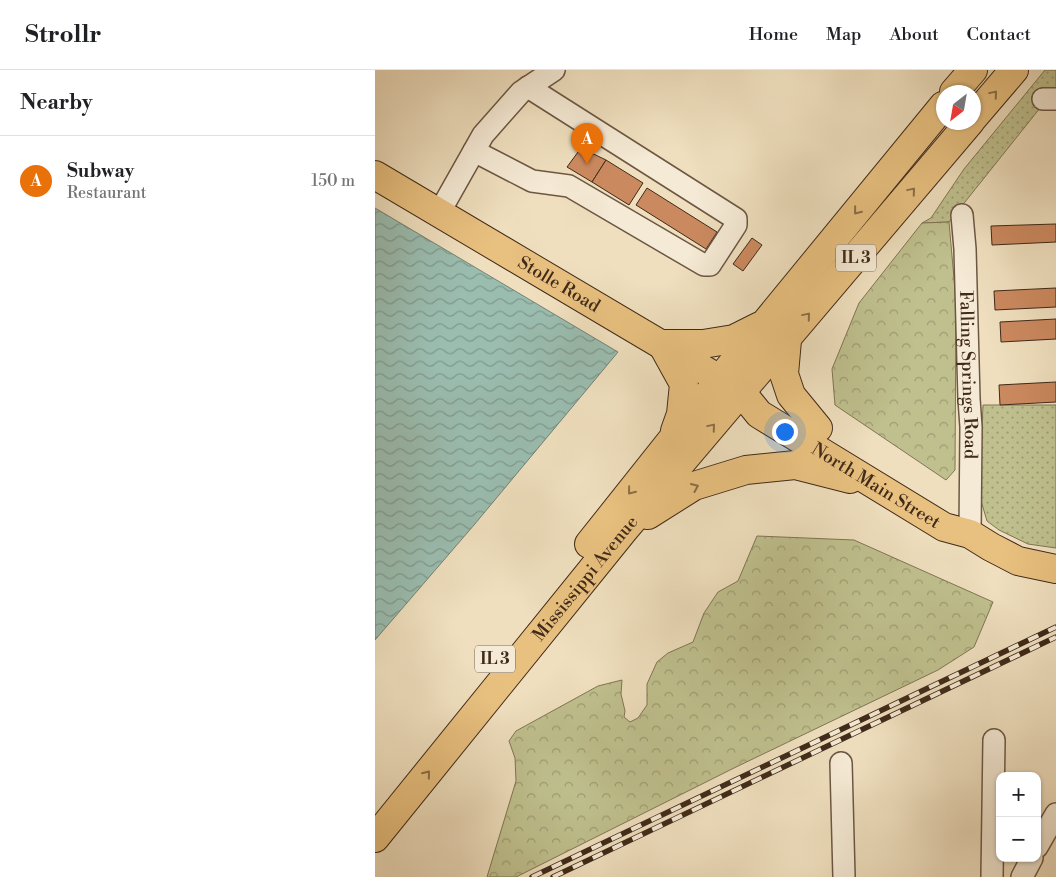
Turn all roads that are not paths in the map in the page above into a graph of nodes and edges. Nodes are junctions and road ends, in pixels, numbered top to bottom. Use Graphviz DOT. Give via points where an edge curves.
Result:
graph roads {
  1 [pos="554,70"];
  2 [pos="973,70"];
  3 [pos="1014,70"];
  4 [pos="960,85"];
  5 [pos="528,87"];
  6 [pos="981,109"];
  7 [pos="936,115"];
  8 [pos="962,130"];
  9 [pos="474,151"];
  10 [pos="375,175"];
  11 [pos="439,213"];
  12 [pos="962,215"];
  13 [pos="766,323"];
  14 [pos="787,340"];
  15 [pos="663,344"];
  16 [pos="731,386"];
  17 [pos="817,428"];
  18 [pos="673,440"];
  19 [pos="875,484"];
  20 [pos="624,530"];
  21 [pos="970,534"];
  22 [pos="1056,569"];
  23 [pos="995,740"];
  24 [pos="841,763"];
  25 [pos="384,807"];
  26 [pos="1056,814"];
  27 [pos="375,838"];
  28 [pos="1041,840"];
  29 [pos="1030,862"];
  30 [pos="844,877"];
  31 [pos="992,877"];
  32 [pos="1022,877"];
  1 -- 5 [label="street"];
  2 -- 4 [label="main road"];
  6 -- 3 [label="main road, one-way"];
  5 -- 9 [label="street" via="488,128"];
  5 -- 9 [label="street" via="736,219 736,225 709,265 569,186 532,181"];
  7 -- 13 [label="main road, IL 3, one-way"];
  14 -- 8 [label="main road, IL 3, one-way"];
  9 -- 11 [label="street"];
  10 -- 11 [label="main road, Stolle Road"];
  11 -- 15 [label="main road, Stolle Road"];
  12 -- 21 [label="street, Falling Springs Road" via="971,427"];
  13 -- 15 [label="main road" via="734,339 703,344"];
  13 -- 16 [label="main road, IL 3"];
  14 -- 16 [label="main road, IL 3"];
  14 -- 17 [label="main road" via="784,374 791,395"];
  15 -- 16 [label="main road, Stolle Road"];
  15 -- 18 [label="main road" via="684,384 681,414"];
  16 -- 17 [label="main road, North Main Street" via="769,398"];
  16 -- 18 [label="main road, Mississippi Avenue / IL 3"];
  16 -- 19 [label="main road, North Main Street" via="759,414"];
  20 -- 16 [label="main road, Mississippi Avenue / IL 3, one-way"];
  17 -- 21 [label="main road, North Main Street" via="951,509"];
  18 -- 25 [label="main road, Mississippi Avenue / IL 3, one-way"];
  20 -- 19 [label="main road, one-way" via="694,486 746,470 795,465"];
  19 -- 21 [label="main road, North Main Street" via="944,527"];
  25 -- 20 [label="main road, Mississippi Avenue / IL 3, one-way"];
  21 -- 22 [label="main road, North Main Street" via="1018,561"];
  23 -- 31 [label="street"];
  24 -- 30 [label="street"];
  25 -- 27 [label="main road, Mississippi Avenue / IL 3"];
  26 -- 28 [label="street"];
  29 -- 32 [label="street"];
}
